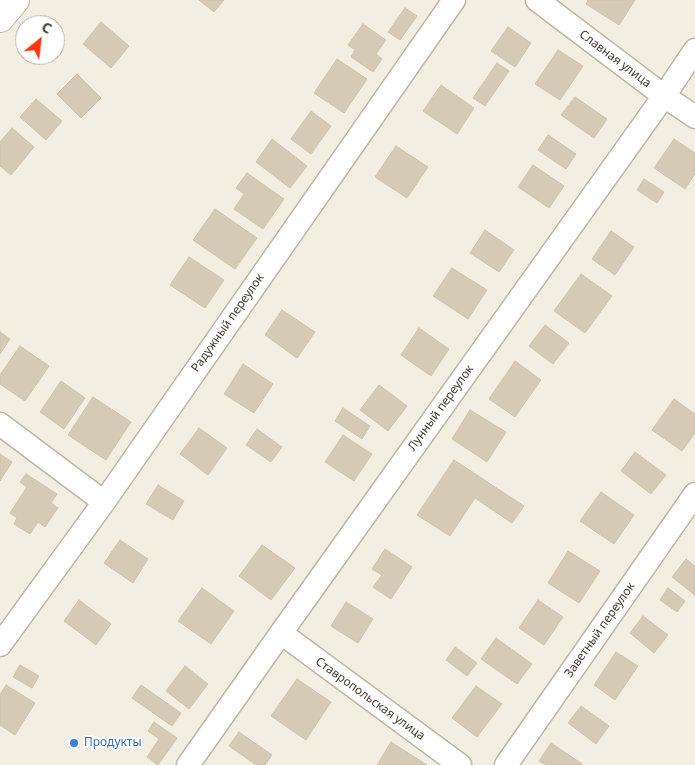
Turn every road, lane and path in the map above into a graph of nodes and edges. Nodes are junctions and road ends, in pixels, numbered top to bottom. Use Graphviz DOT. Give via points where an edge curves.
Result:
graph roads {
  1 [pos="15,0"];
  2 [pos="454,0"];
  3 [pos="537,0"];
  4 [pos="0,18"];
  5 [pos="695,50"];
  6 [pos="664,96"];
  7 [pos="695,117"];
  8 [pos="0,424"];
  9 [pos="695,494"];
  10 [pos="104,502"];
  11 [pos="281,633"];
  12 [pos="0,645"];
  13 [pos="188,765"];
  14 [pos="460,765"];
  15 [pos="506,765"];
  1 -- 4 [label="street"];
  2 -- 10 [label="street, Радужный переулок"];
  3 -- 6 [label="street, Славная улица"];
  5 -- 6 [label="street, Лунный переулок"];
  6 -- 7 [label="street, Славная улица"];
  6 -- 11 [label="street, Лунный переулок"];
  8 -- 10 [label="street"];
  9 -- 15 [label="street, Заветный переулок"];
  10 -- 12 [label="street, Радужный переулок"];
  11 -- 13 [label="street, Лунный переулок"];
  11 -- 14 [label="street, Ставропольская улица"];
}
